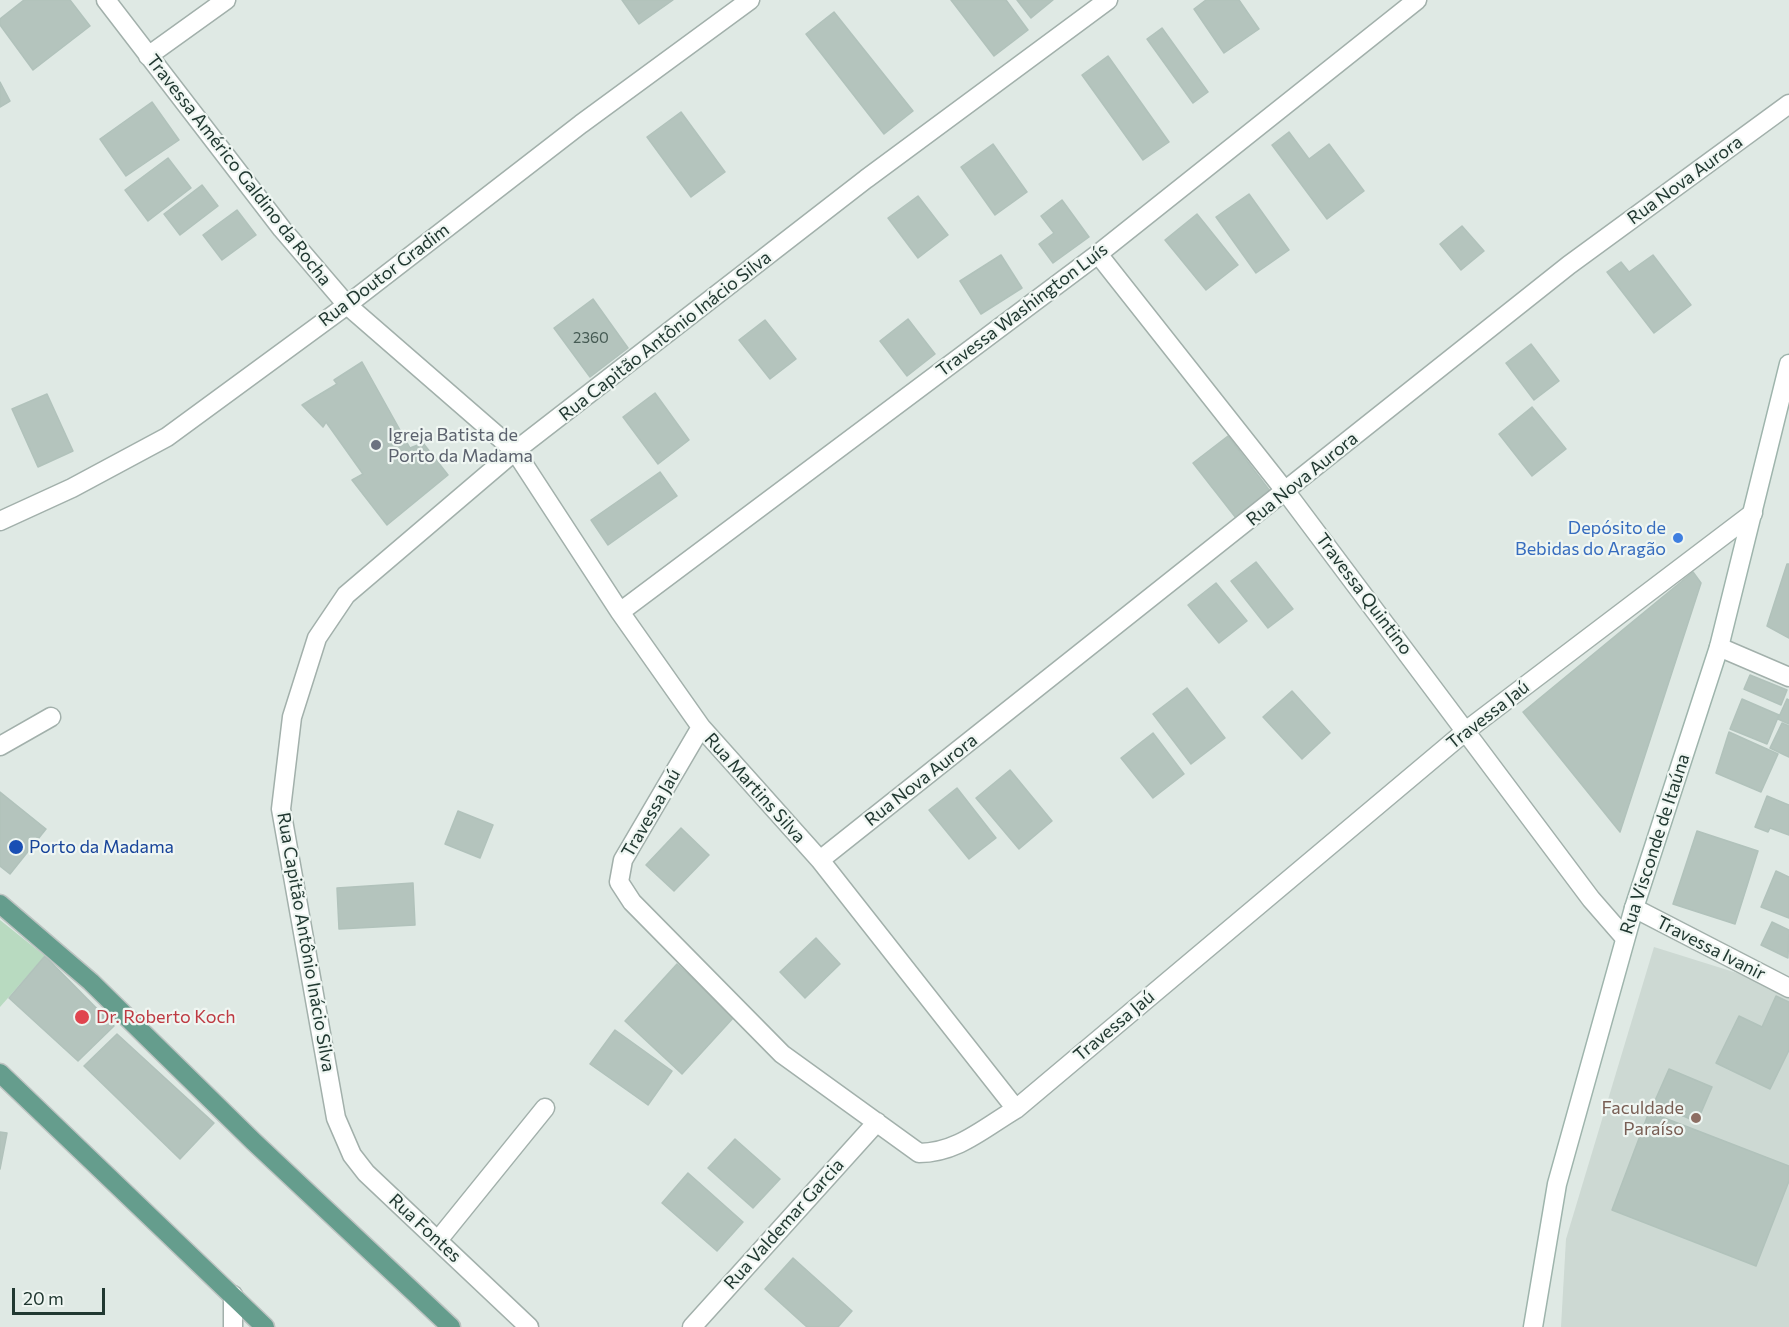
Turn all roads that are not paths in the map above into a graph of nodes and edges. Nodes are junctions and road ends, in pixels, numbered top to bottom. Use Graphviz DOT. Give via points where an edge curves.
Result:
graph roads {
  1 [pos="106,0"];
  2 [pos="226,0"];
  3 [pos="750,0"];
  4 [pos="1108,0"];
  5 [pos="1417,0"];
  6 [pos="148,56"];
  7 [pos="1789,104"];
  8 [pos="1098,254"];
  9 [pos="346,305"];
  10 [pos="1789,364"];
  11 [pos="516,451"];
  12 [pos="1286,492"];
  13 [pos="1753,513"];
  14 [pos="0,521"];
  15 [pos="620,612"];
  16 [pos="1719,647"];
  17 [pos="1789,677"];
  18 [pos="51,717"];
  19 [pos="701,727"];
  20 [pos="1467,730"];
  21 [pos="0,746"];
  22 [pos="820,860"];
  23 [pos="0,904"];
  24 [pos="1634,908"];
  25 [pos="1625,938"];
  26 [pos="1789,988"];
  27 [pos="0,1073"];
  28 [pos="545,1108"];
  29 [pos="1016,1109"];
  30 [pos="336,1118"];
  31 [pos="877,1122"];
  32 [pos="439,1239"];
  33 [pos="233,1294"];
  34 [pos="233,1327"];
  35 [pos="265,1327"];
  36 [pos="451,1327"];
  37 [pos="529,1327"];
  38 [pos="692,1327"];
  39 [pos="1533,1327"];
  1 -- 6 [label="street, Travessa Américo Galdino da Rocha"];
  2 -- 6 [label="street"];
  3 -- 9 [label="street, Rua Doutor Gradim"];
  4 -- 11 [label="street, Rua Capitão Antônio Inácio Silva" via="866,179"];
  5 -- 8 [label="street, Travessa Washington Luís"];
  6 -- 9 [label="street, Travessa Américo Galdino da Rocha"];
  7 -- 12 [label="street, Rua Nova Aurora" via="1569,265"];
  8 -- 12 [label="street, Travessa Quintino"];
  8 -- 15 [label="street, Travessa Washington Luís"];
  9 -- 11 [label="street, Travessa Américo Galdino da Rocha"];
  9 -- 14 [label="street, Rua Doutor Gradim" via="168,437"];
  10 -- 13 [label="street, Rua Visconde de Itaúna"];
  11 -- 15 [label="street, Rua Martins Silva"];
  11 -- 30 [label="street, Rua Capitão Antônio Inácio Silva" via="346,595 317,638 292,717 281,809"];
  12 -- 20 [label="street, Travessa Quintino"];
  12 -- 22 [label="street, Rua Nova Aurora"];
  13 -- 16 [label="street, Rua Visconde de Itaúna"];
  13 -- 20 [label="street, Travessa Jaú"];
  15 -- 19 [label="street, Rua Martins Silva"];
  16 -- 17 [label="street"];
  16 -- 24 [label="street, Rua Visconde de Itaúna"];
  18 -- 21 [label="street"];
  19 -- 22 [label="street, Rua Martins Silva"];
  19 -- 31 [label="street, Travessa Jaú" via="623,860 619,882 632,902 782,1054"];
  20 -- 25 [label="street, Travessa Quintino"];
  20 -- 29 [label="street, Travessa Jaú"];
  22 -- 29 [label="street, Rua Martins Silva"];
  23 -- 36 [label="main road" via="92,982 253,1141"];
  24 -- 25 [label="street, Rua Visconde de Itaúna"];
  24 -- 26 [label="street, Travessa Ivanir"];
  25 -- 39 [label="street, Rua Visconde de Itaúna" via="1557,1184"];
  27 -- 33 [label="main road"];
  28 -- 32 [label="street"];
  29 -- 31 [label="street, Travessa Jaú" via="938,1153 919,1153"];
  30 -- 32 [label="street, Rua Fontes" via="352,1155 366,1173"];
  31 -- 38 [label="street, Rua Valdemar Garcia"];
  32 -- 37 [label="street, Rua Fontes"];
  33 -- 34 [label="street"];
  33 -- 35 [label="main road"];
}
